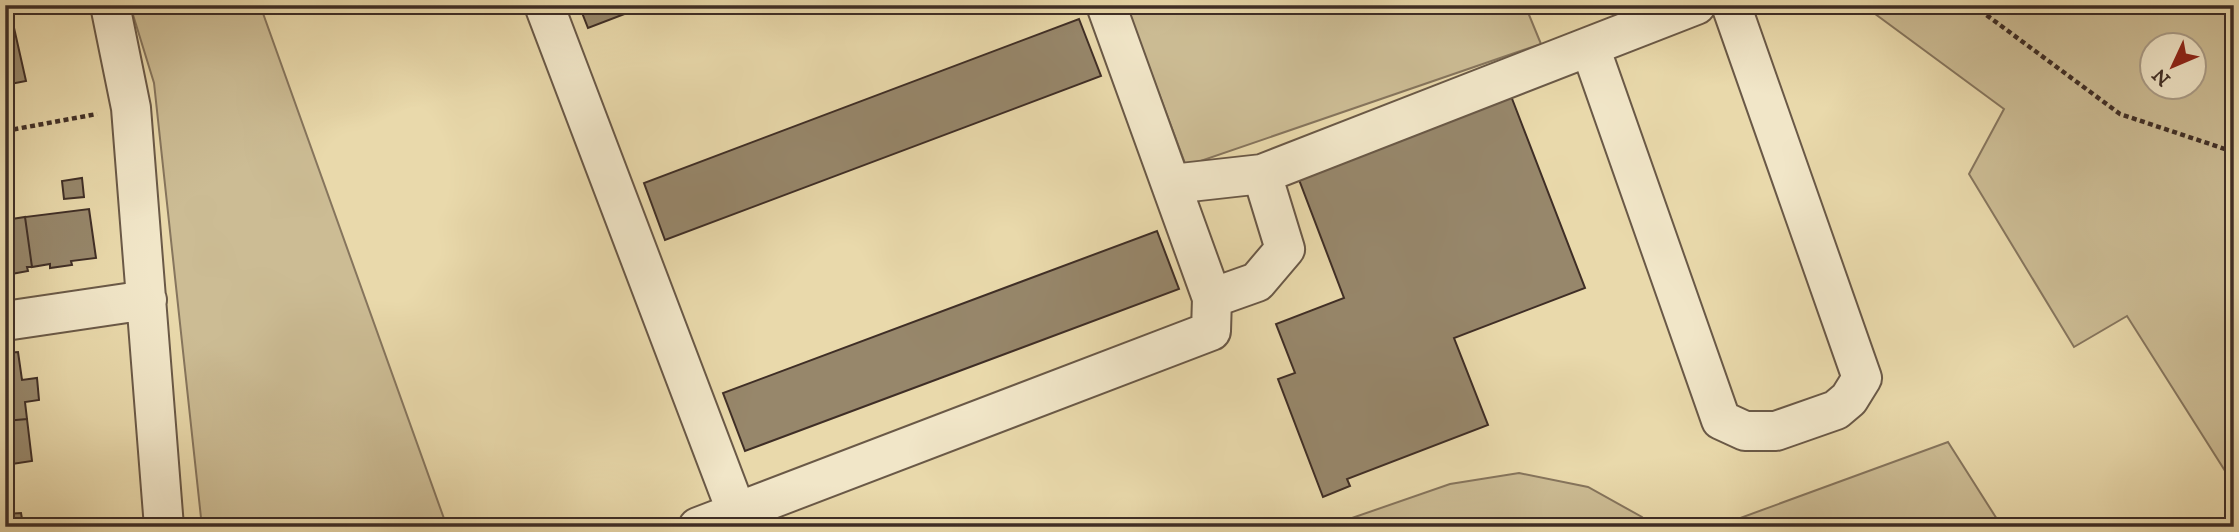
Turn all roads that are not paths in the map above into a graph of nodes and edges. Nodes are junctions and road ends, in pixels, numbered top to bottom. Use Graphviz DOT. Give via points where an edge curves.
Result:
graph roads {
  1 [pos="110,5"];
  2 [pos="544,5"];
  3 [pos="1106,5"];
  4 [pos="1696,5"];
  5 [pos="1731,5"];
  6 [pos="1590,47"];
  7 [pos="1262,174"];
  8 [pos="1172,184"];
  9 [pos="1212,298"];
  10 [pos="147,300"];
  11 [pos="5,321"];
  12 [pos="737,513"];
  13 [pos="164,527"];
  14 [pos="698,527"];
  1 -- 10 [label="street" via="131,108"];
  2 -- 12 [label="street"];
  3 -- 8 [label="street"];
  4 -- 6 [label="street"];
  5 -- 6 [label="street" via="1862,378 1836,410 1776,431 1745,431 1721,420"];
  6 -- 7 [label="street"];
  7 -- 8 [label="street"];
  7 -- 9 [label="street" via="1285,248 1257,282"];
  8 -- 9 [label="street"];
  9 -- 12 [label="street" via="1211,331"];
  10 -- 11 [label="street"];
  10 -- 13 [label="street"];
  12 -- 14 [label="street"];
}
